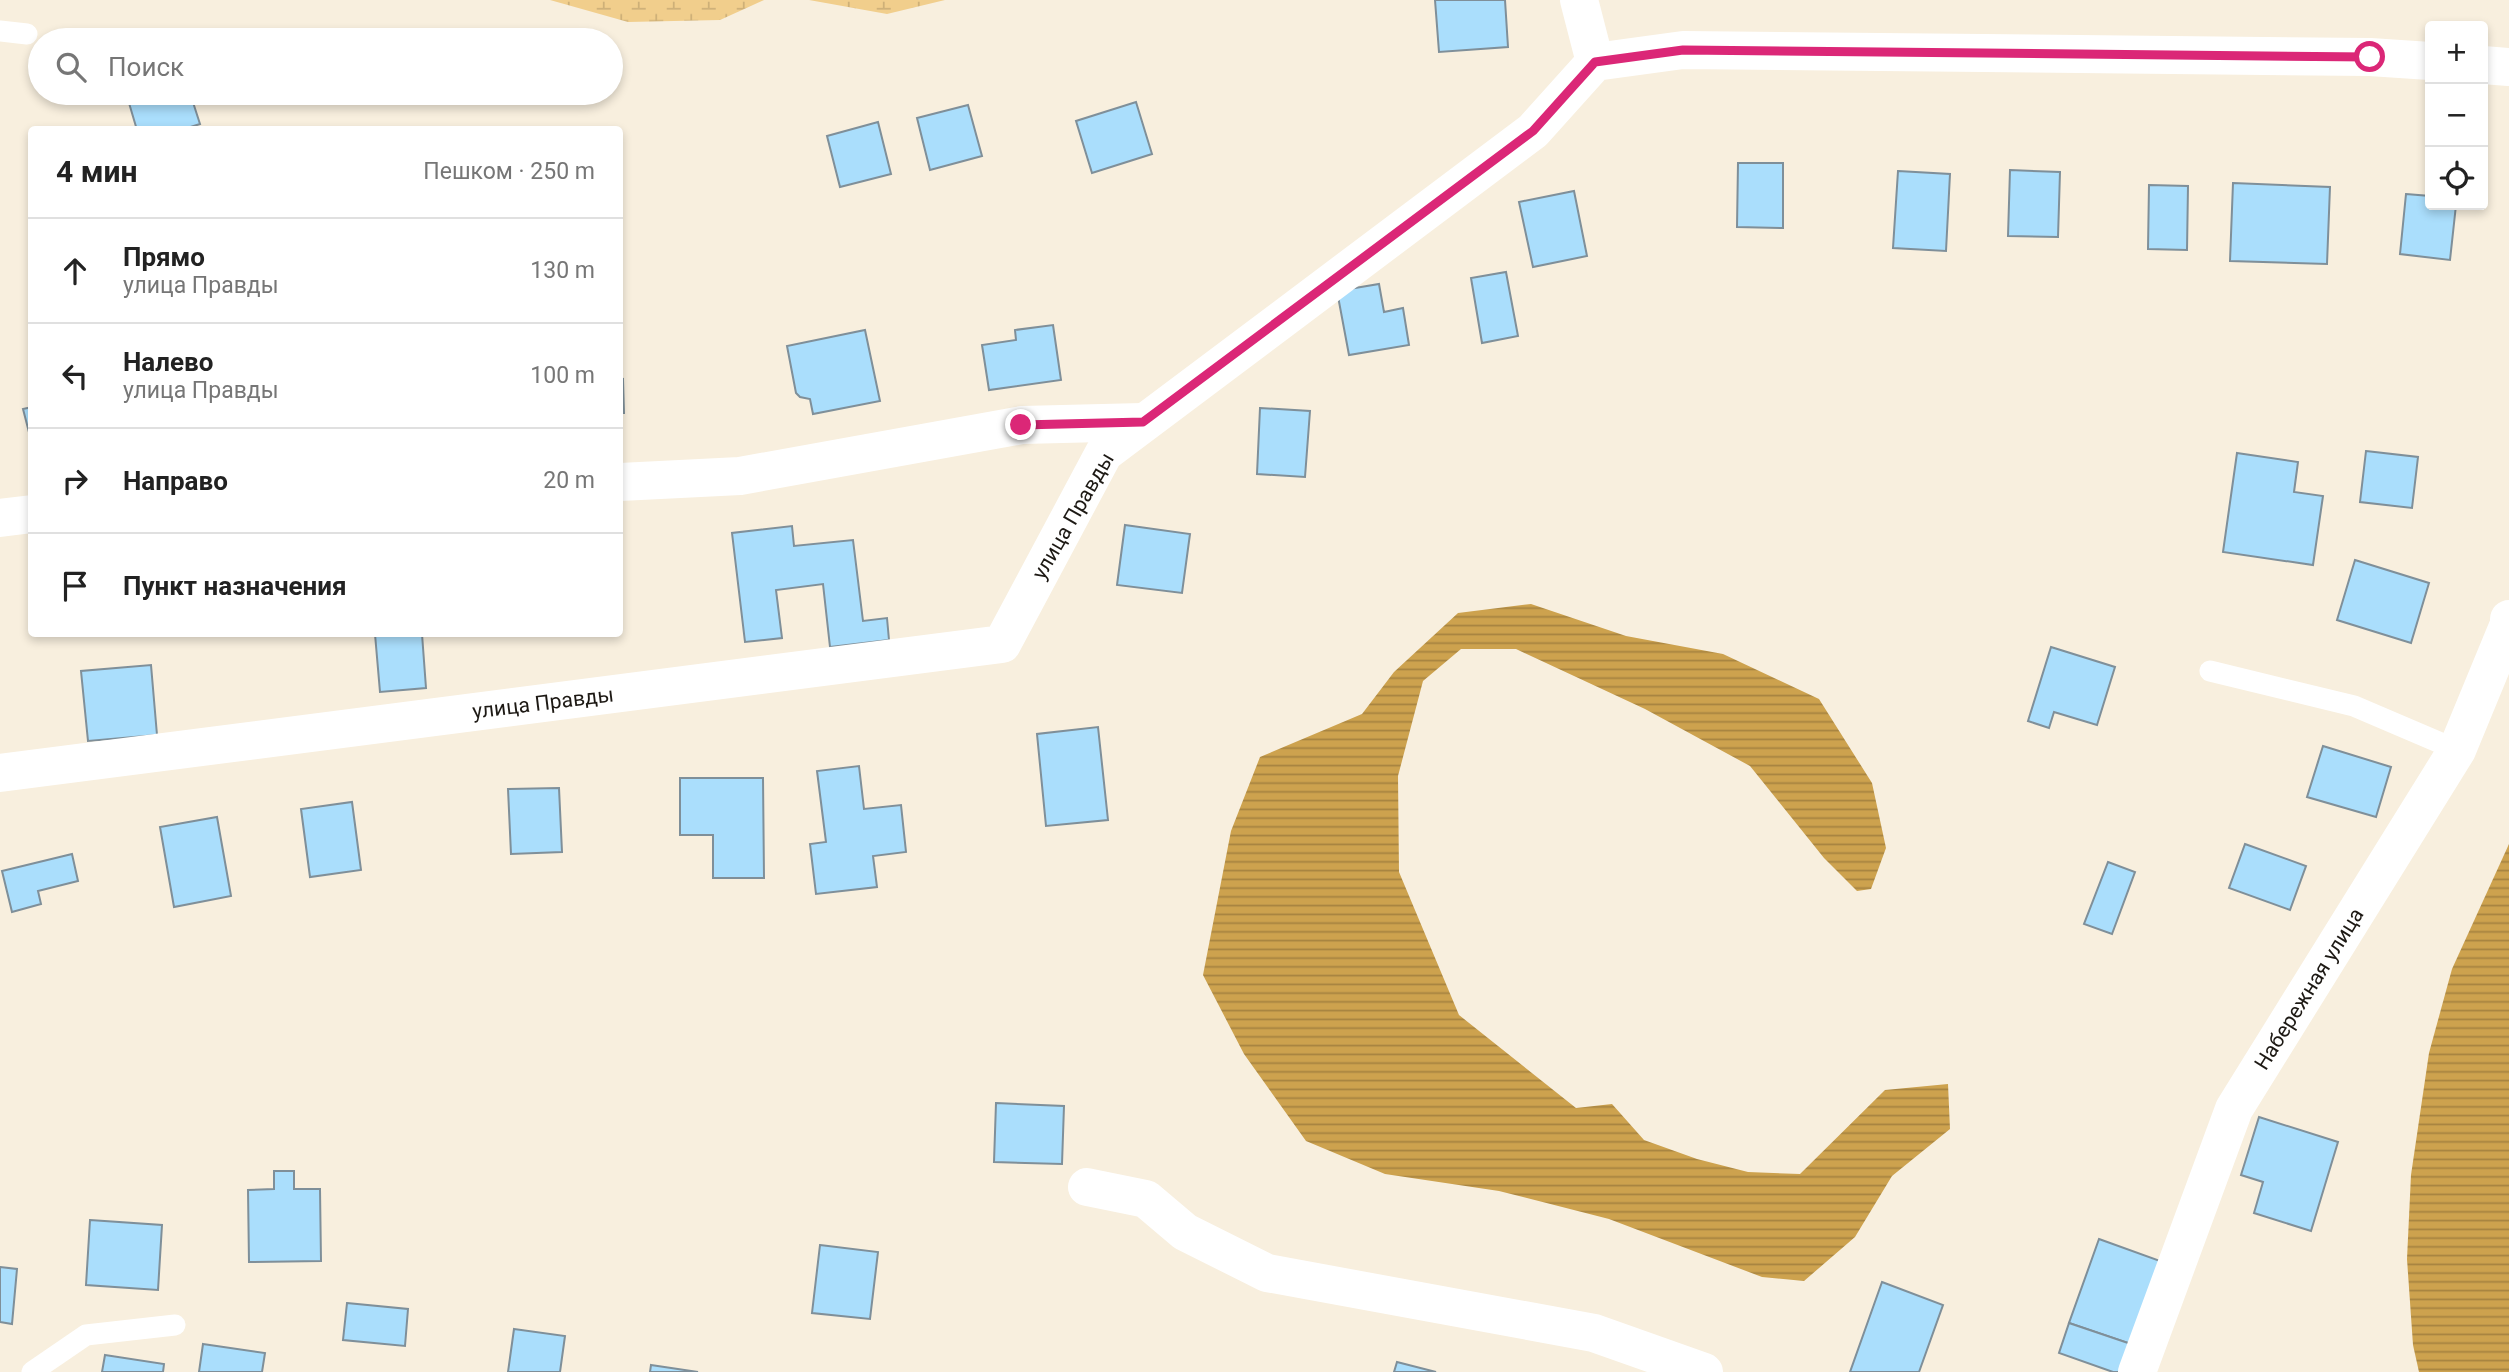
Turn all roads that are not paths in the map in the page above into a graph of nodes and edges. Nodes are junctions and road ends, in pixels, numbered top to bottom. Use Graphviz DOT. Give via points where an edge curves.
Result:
graph roads {
  1 [pos="1580,0"];
  2 [pos="0,31"];
  3 [pos="27,34"];
  4 [pos="2425,61"];
  5 [pos="1595,62"];
  6 [pos="2488,65"];
  7 [pos="2509,67"];
  8 [pos="1143,422"];
  9 [pos="623,482"];
  10 [pos="28,515"];
  11 [pos="0,519"];
  12 [pos="2509,619"];
  13 [pos="2210,671"];
  14 [pos="2457,750"];
  15 [pos="0,772"];
  16 [pos="1087,1187"];
  17 [pos="175,1325"];
  18 [pos="32,1372"];
  19 [pos="1704,1372"];
  20 [pos="2137,1372"];
  1 -- 5 [label="street"];
  2 -- 3 [label="lane"];
  4 -- 5 [label="street" via="1683,50"];
  5 -- 8 [label="street, улица Правды" via="1533,131"];
  6 -- 7 [label="street"];
  8 -- 9 [label="street" via="1021,425 740,476"];
  8 -- 15 [label="street, улица Правды" via="1104,453 1002,643"];
  10 -- 11 [label="street"];
  12 -- 14 [label="street, Набережная улица"];
  13 -- 14 [label="lane" via="2354,706"];
  14 -- 20 [label="street, Набережная улица" via="2234,1109"];
  16 -- 19 [label="street" via="1146,1199 1185,1232 1267,1273 1594,1333"];
  17 -- 18 [label="lane" via="86,1335"];
}
